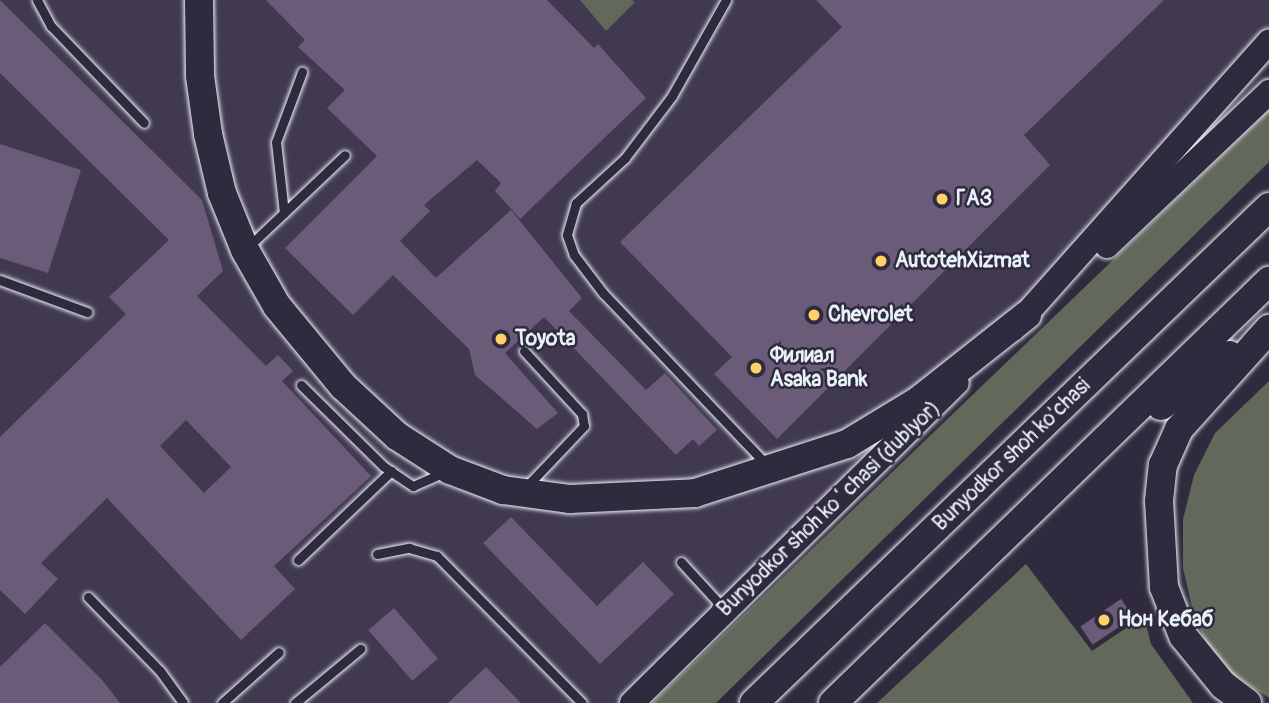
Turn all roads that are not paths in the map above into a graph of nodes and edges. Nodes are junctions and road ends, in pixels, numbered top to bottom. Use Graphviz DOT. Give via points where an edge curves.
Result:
graph roads {
  1 [pos="37,0"];
  2 [pos="199,0"];
  3 [pos="726,0"];
  4 [pos="1269,42"];
  5 [pos="302,72"];
  6 [pos="1269,92"];
  7 [pos="144,123"];
  8 [pos="345,155"];
  9 [pos="1269,207"];
  10 [pos="284,213"];
  11 [pos="245,250"];
  12 [pos="0,281"];
  13 [pos="1269,281"];
  14 [pos="87,312"];
  15 [pos="1027,315"];
  16 [pos="1269,327"];
  17 [pos="524,351"];
  18 [pos="301,385"];
  19 [pos="450,470"];
  20 [pos="391,471"];
  21 [pos="774,471"];
  22 [pos="1066,477"];
  23 [pos="520,492"];
  24 [pos="377,554"];
  25 [pos="298,560"];
  26 [pos="681,562"];
  27 [pos="88,597"];
  28 [pos="725,611"];
  29 [pos="360,649"];
  30 [pos="279,652"];
  31 [pos="183,703"];
  32 [pos="222,703"];
  33 [pos="295,703"];
  34 [pos="582,703"];
  35 [pos="632,703"];
  36 [pos="754,703"];
  37 [pos="833,703"];
  38 [pos="1247,703"];
  1 -- 7 [label="lane" via="51,26"];
  2 -- 11 [label="main road" via="200,76 208,134 222,193"];
  3 -- 21 [label="lane" via="672,96 625,158 576,203 567,235 575,255 603,293"];
  4 -- 15 [label="street, Bunyodkor shoh koʻchasi (dublyor)"];
  5 -- 10 [label="lane" via="276,142"];
  6 -- 15 [label="street, Bunyodkor shoh koʻchasi (dublyor)" via="1165,197"];
  8 -- 10 [label="lane"];
  9 -- 36 [label="main road, Bunyodkor shoh ko'chasi"];
  10 -- 11 [label="lane"];
  11 -- 19 [label="main road" via="276,306 343,386 397,436"];
  12 -- 14 [label="lane"];
  13 -- 22 [label="main road"];
  15 -- 21 [label="main road" via="918,401 847,444"];
  15 -- 28 [label="street, Bunyodkor shoh koʻchasi (dublyor)"];
  16 -- 22 [label="main road"];
  16 -- 38 [label="main road" via="1179,429 1163,465 1159,501 1164,587 1183,636 1223,685"];
  17 -- 23 [label="lane" via="582,414 584,426"];
  18 -- 20 [label="lane"];
  19 -- 20 [label="lane" via="413,485"];
  19 -- 23 [label="main road"];
  20 -- 25 [label="lane"];
  21 -- 23 [label="main road" via="695,493 635,499 570,499"];
  22 -- 37 [label="main road"];
  24 -- 34 [label="lane" via="409,548 437,556"];
  26 -- 28 [label="lane"];
  27 -- 31 [label="lane" via="160,671"];
  28 -- 35 [label="street, Bunyodkor shoh koʻchasi (dublyor)"];
  29 -- 33 [label="lane"];
  30 -- 32 [label="lane"];
}
